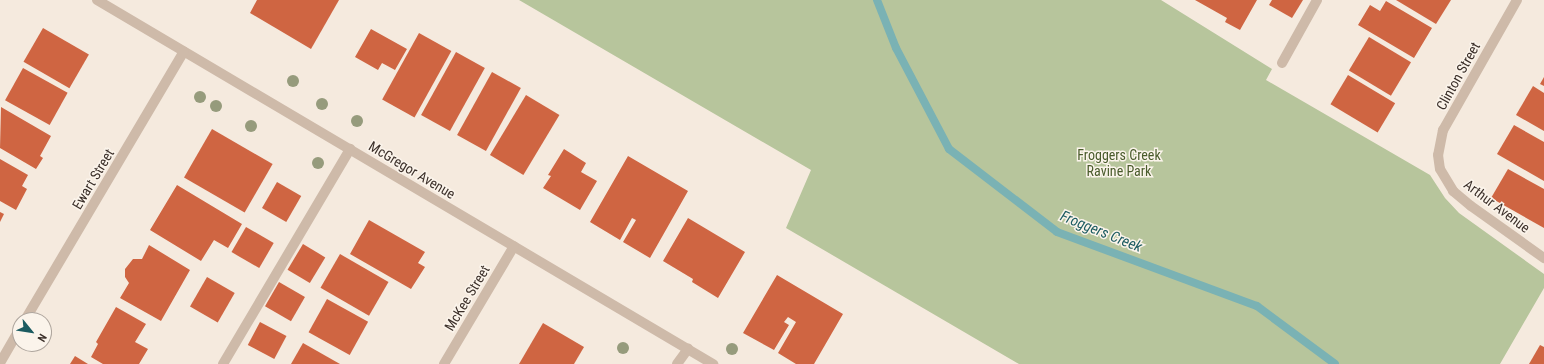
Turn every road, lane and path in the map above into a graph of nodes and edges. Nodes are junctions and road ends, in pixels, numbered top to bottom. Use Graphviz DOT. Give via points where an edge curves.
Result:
graph roads {
  1 [pos="97,0"];
  2 [pos="1317,0"];
  3 [pos="1517,0"];
  4 [pos="184,51"];
  5 [pos="1282,63"];
  6 [pos="350,149"];
  7 [pos="1440,169"];
  8 [pos="514,246"];
  9 [pos="1544,258"];
  10 [pos="30,312"];
  11 [pos="12,343"];
  12 [pos="688,349"];
  13 [pos="0,363"];
  14 [pos="223,364"];
  15 [pos="444,364"];
  16 [pos="678,364"];
  17 [pos="713,364"];
  1 -- 4 [label="street, McGregor Avenue"];
  2 -- 5 [label="street"];
  3 -- 7 [label="street, Clinton Street" via="1443,130 1438,155"];
  4 -- 6 [label="street, McGregor Avenue"];
  4 -- 10 [label="street, Ewart Street"];
  6 -- 8 [label="street, McGregor Avenue"];
  6 -- 14 [label="street"];
  7 -- 9 [label="street, Arthur Avenue" via="1453,192"];
  8 -- 12 [label="street, McGregor Avenue"];
  8 -- 15 [label="street, McKee Street"];
  11 -- 13 [label="street"];
  12 -- 16 [label="street"];
  12 -- 17 [label="street, McGregor Avenue"];
}
